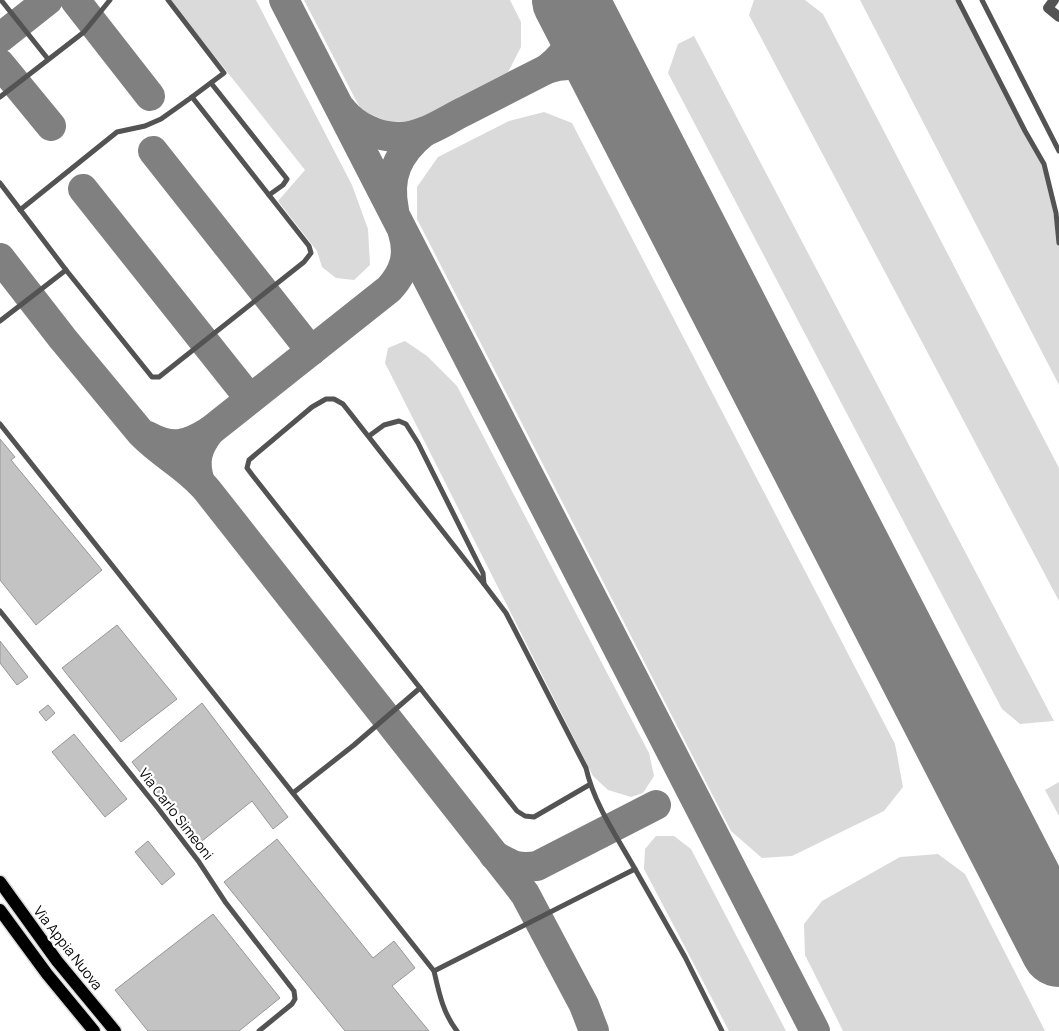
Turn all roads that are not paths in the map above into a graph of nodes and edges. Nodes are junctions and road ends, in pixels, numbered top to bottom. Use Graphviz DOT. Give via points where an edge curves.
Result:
graph roads {
  1 [pos="1,0"];
  2 [pos="110,0"];
  3 [pos="168,0"];
  4 [pos="958,0"];
  5 [pos="982,0"];
  6 [pos="1051,4"];
  7 [pos="1059,17"];
  8 [pos="48,59"];
  9 [pos="211,83"];
  10 [pos="0,97"];
  11 [pos="192,97"];
  12 [pos="1059,151"];
  13 [pos="0,183"];
  14 [pos="269,195"];
  15 [pos="20,210"];
  16 [pos="1059,243"];
  17 [pos="66,270"];
  18 [pos="0,321"];
  19 [pos="0,424"];
  20 [pos="369,436"];
  21 [pos="484,584"];
  22 [pos="0,611"];
  23 [pos="420,688"];
  24 [pos="590,785"];
  25 [pos="293,793"];
  26 [pos="635,869"];
  27 [pos="0,882"];
  28 [pos="0,910"];
  29 [pos="434,971"];
  30 [pos="94,1031"];
  31 [pos="115,1031"];
  32 [pos="259,1031"];
  33 [pos="457,1031"];
  34 [pos="722,1031"];
  1 -- 8 [label="lane"];
  2 -- 8 [label="lane" via="84,32"];
  3 -- 9 [label="lane" via="224,73"];
  4 -- 16 [label="lane" via="1044,164 1056,213"];
  5 -- 12 [label="lane"];
  6 -- 7 [label="street"];
  8 -- 10 [label="lane"];
  9 -- 11 [label="lane"];
  9 -- 14 [label="lane" via="287,179"];
  11 -- 14 [label="lane"];
  11 -- 15 [label="lane" via="161,120 117,132"];
  13 -- 15 [label="lane"];
  14 -- 17 [label="lane" via="311,253 304,262 159,377 152,377"];
  15 -- 17 [label="lane"];
  17 -- 18 [label="lane"];
  19 -- 25 [label="lane"];
  20 -- 21 [label="lane"];
  20 -- 21 [label="lane" via="384,424 399,421 406,424 470,545 483,573"];
  20 -- 23 [label="lane" via="343,404 326,399 249,460 248,468"];
  21 -- 24 [label="lane" via="506,613 586,768"];
  22 -- 32 [label="lane, Via Carlo Simeoni" via="157,807 294,991 292,1004"];
  23 -- 24 [label="lane" via="517,811 525,816 534,817"];
  23 -- 25 [label="lane"];
  24 -- 26 [label="lane"];
  25 -- 29 [label="lane"];
  26 -- 29 [label="lane"];
  26 -- 34 [label="lane"];
  27 -- 31 [label="main road, Via Appia Nuova" via="57,962"];
  28 -- 30 [label="main road"];
  29 -- 33 [label="lane" via="440,1000"];
}
